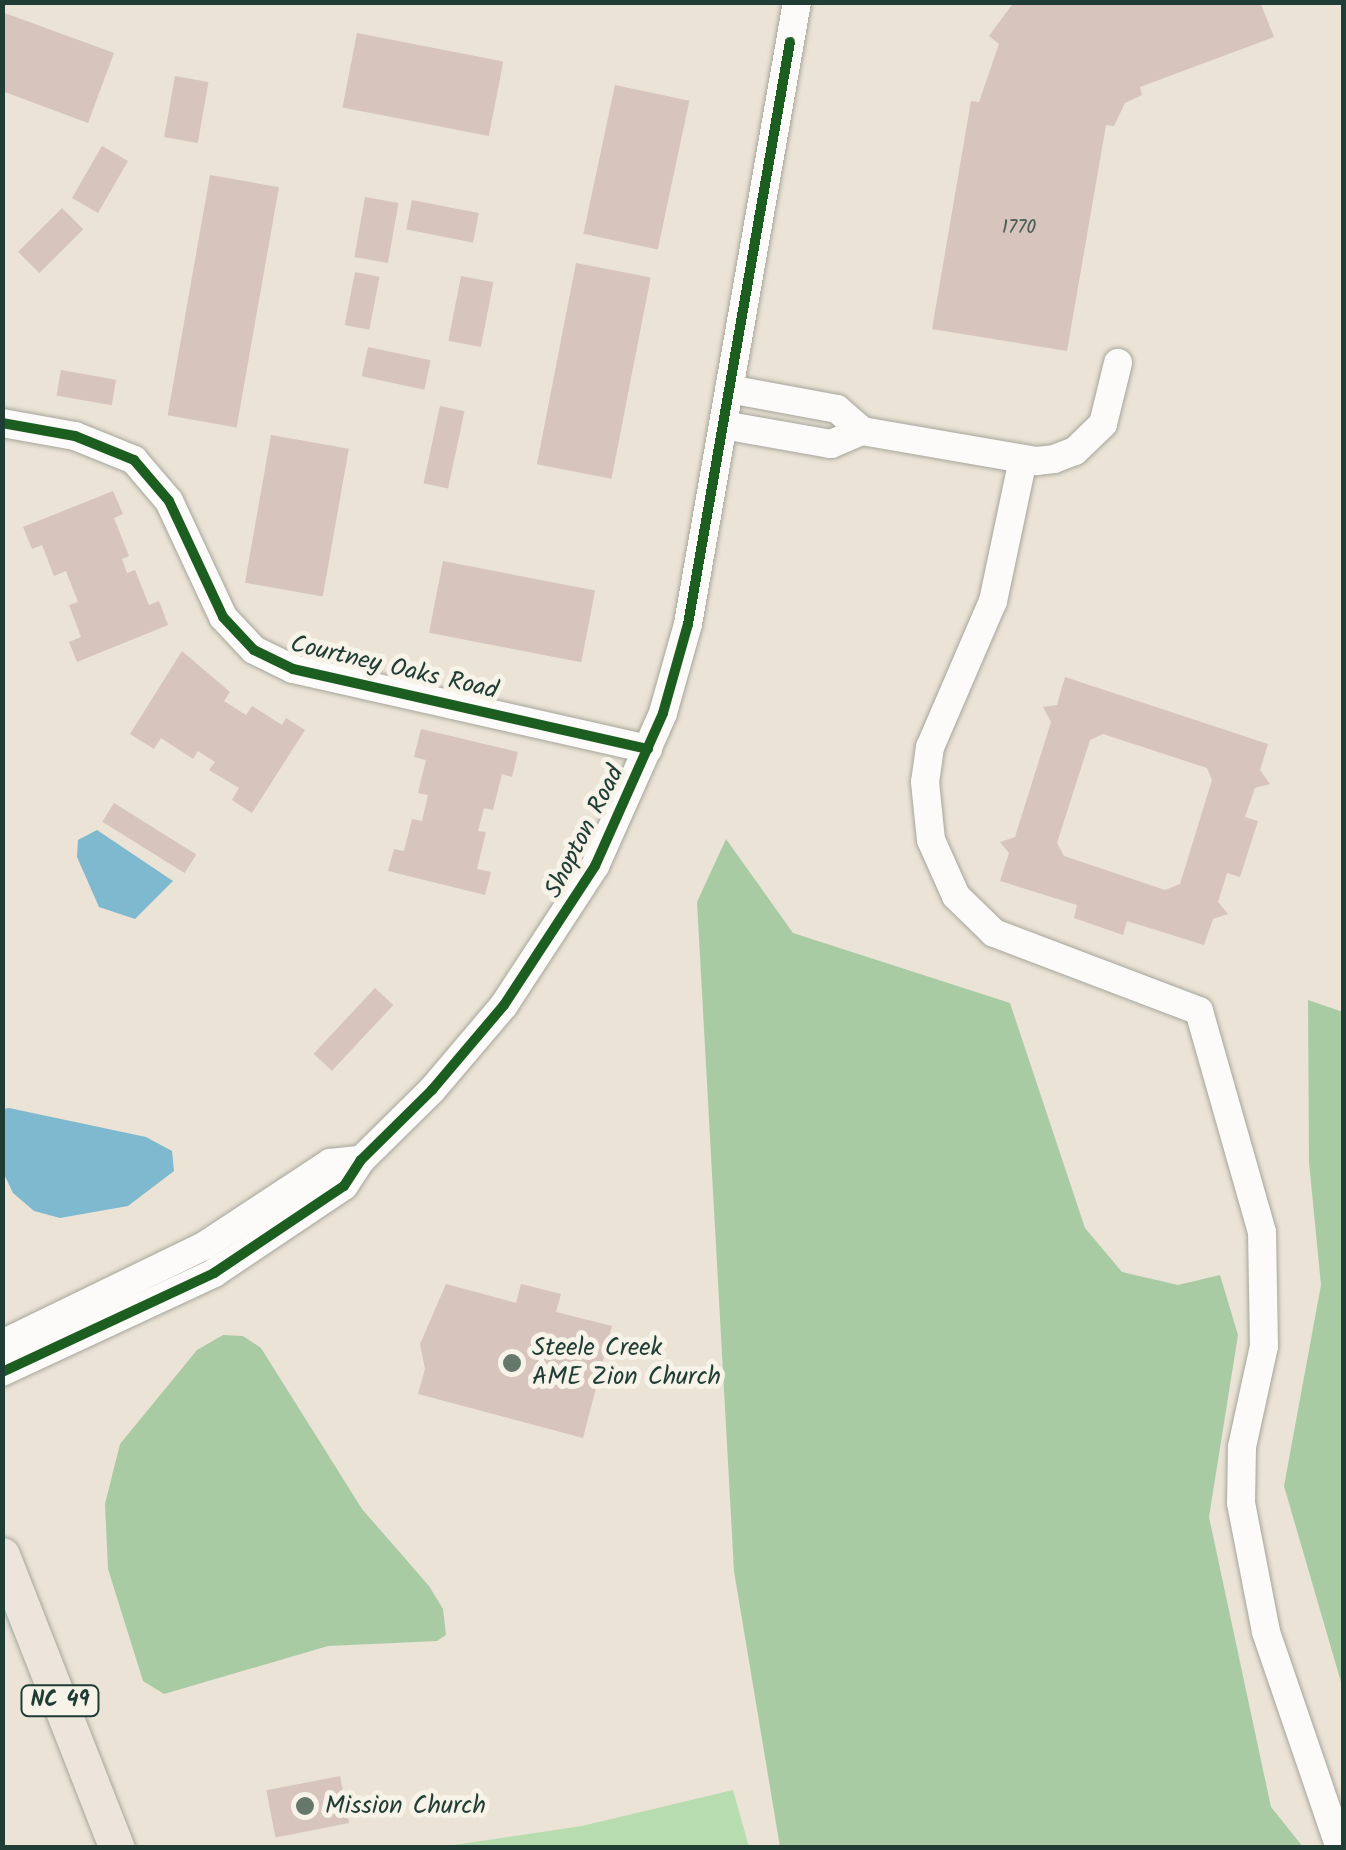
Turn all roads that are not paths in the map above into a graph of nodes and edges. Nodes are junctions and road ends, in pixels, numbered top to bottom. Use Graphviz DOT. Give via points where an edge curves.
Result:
graph roads {
  1 [pos="797,2"];
  2 [pos="1118,364"];
  3 [pos="730,388"];
  4 [pos="2,423"];
  5 [pos="723,425"];
  6 [pos="862,431"];
  7 [pos="1022,459"];
  8 [pos="648,750"];
  9 [pos="361,1160"];
  10 [pos="2,1344"];
  11 [pos="2,1372"];
  12 [pos="2,1555"];
  13 [pos="116,1848"];
  14 [pos="1340,1848"];
  1 -- 3 [label="street, Shopton Road"];
  2 -- 7 [label="street" via="1103,424 1090,439 1054,459"];
  3 -- 5 [label="street, Shopton Road"];
  3 -- 6 [label="street" via="838,409"];
  4 -- 8 [label="street, Courtney Oaks Road" via="75,436 134,460 169,501 224,618 254,650 293,669"];
  5 -- 6 [label="street" via="832,444"];
  5 -- 8 [label="street, Shopton Road" via="688,624"];
  6 -- 7 [label="street"];
  7 -- 14 [label="street" via="993,601 930,747 930,837 956,896 994,933 1199,1011 1262,1232 1264,1346 1242,1447 1241,1503 1266,1632"];
  8 -- 9 [label="street, Shopton Road" via="554,933 476,1039"];
  9 -- 10 [label="street" via="330,1163 204,1246"];
  9 -- 11 [label="street, Shopton Road" via="344,1186 245,1256"];
  12 -- 13 [label="main road, NC 49"];
}
